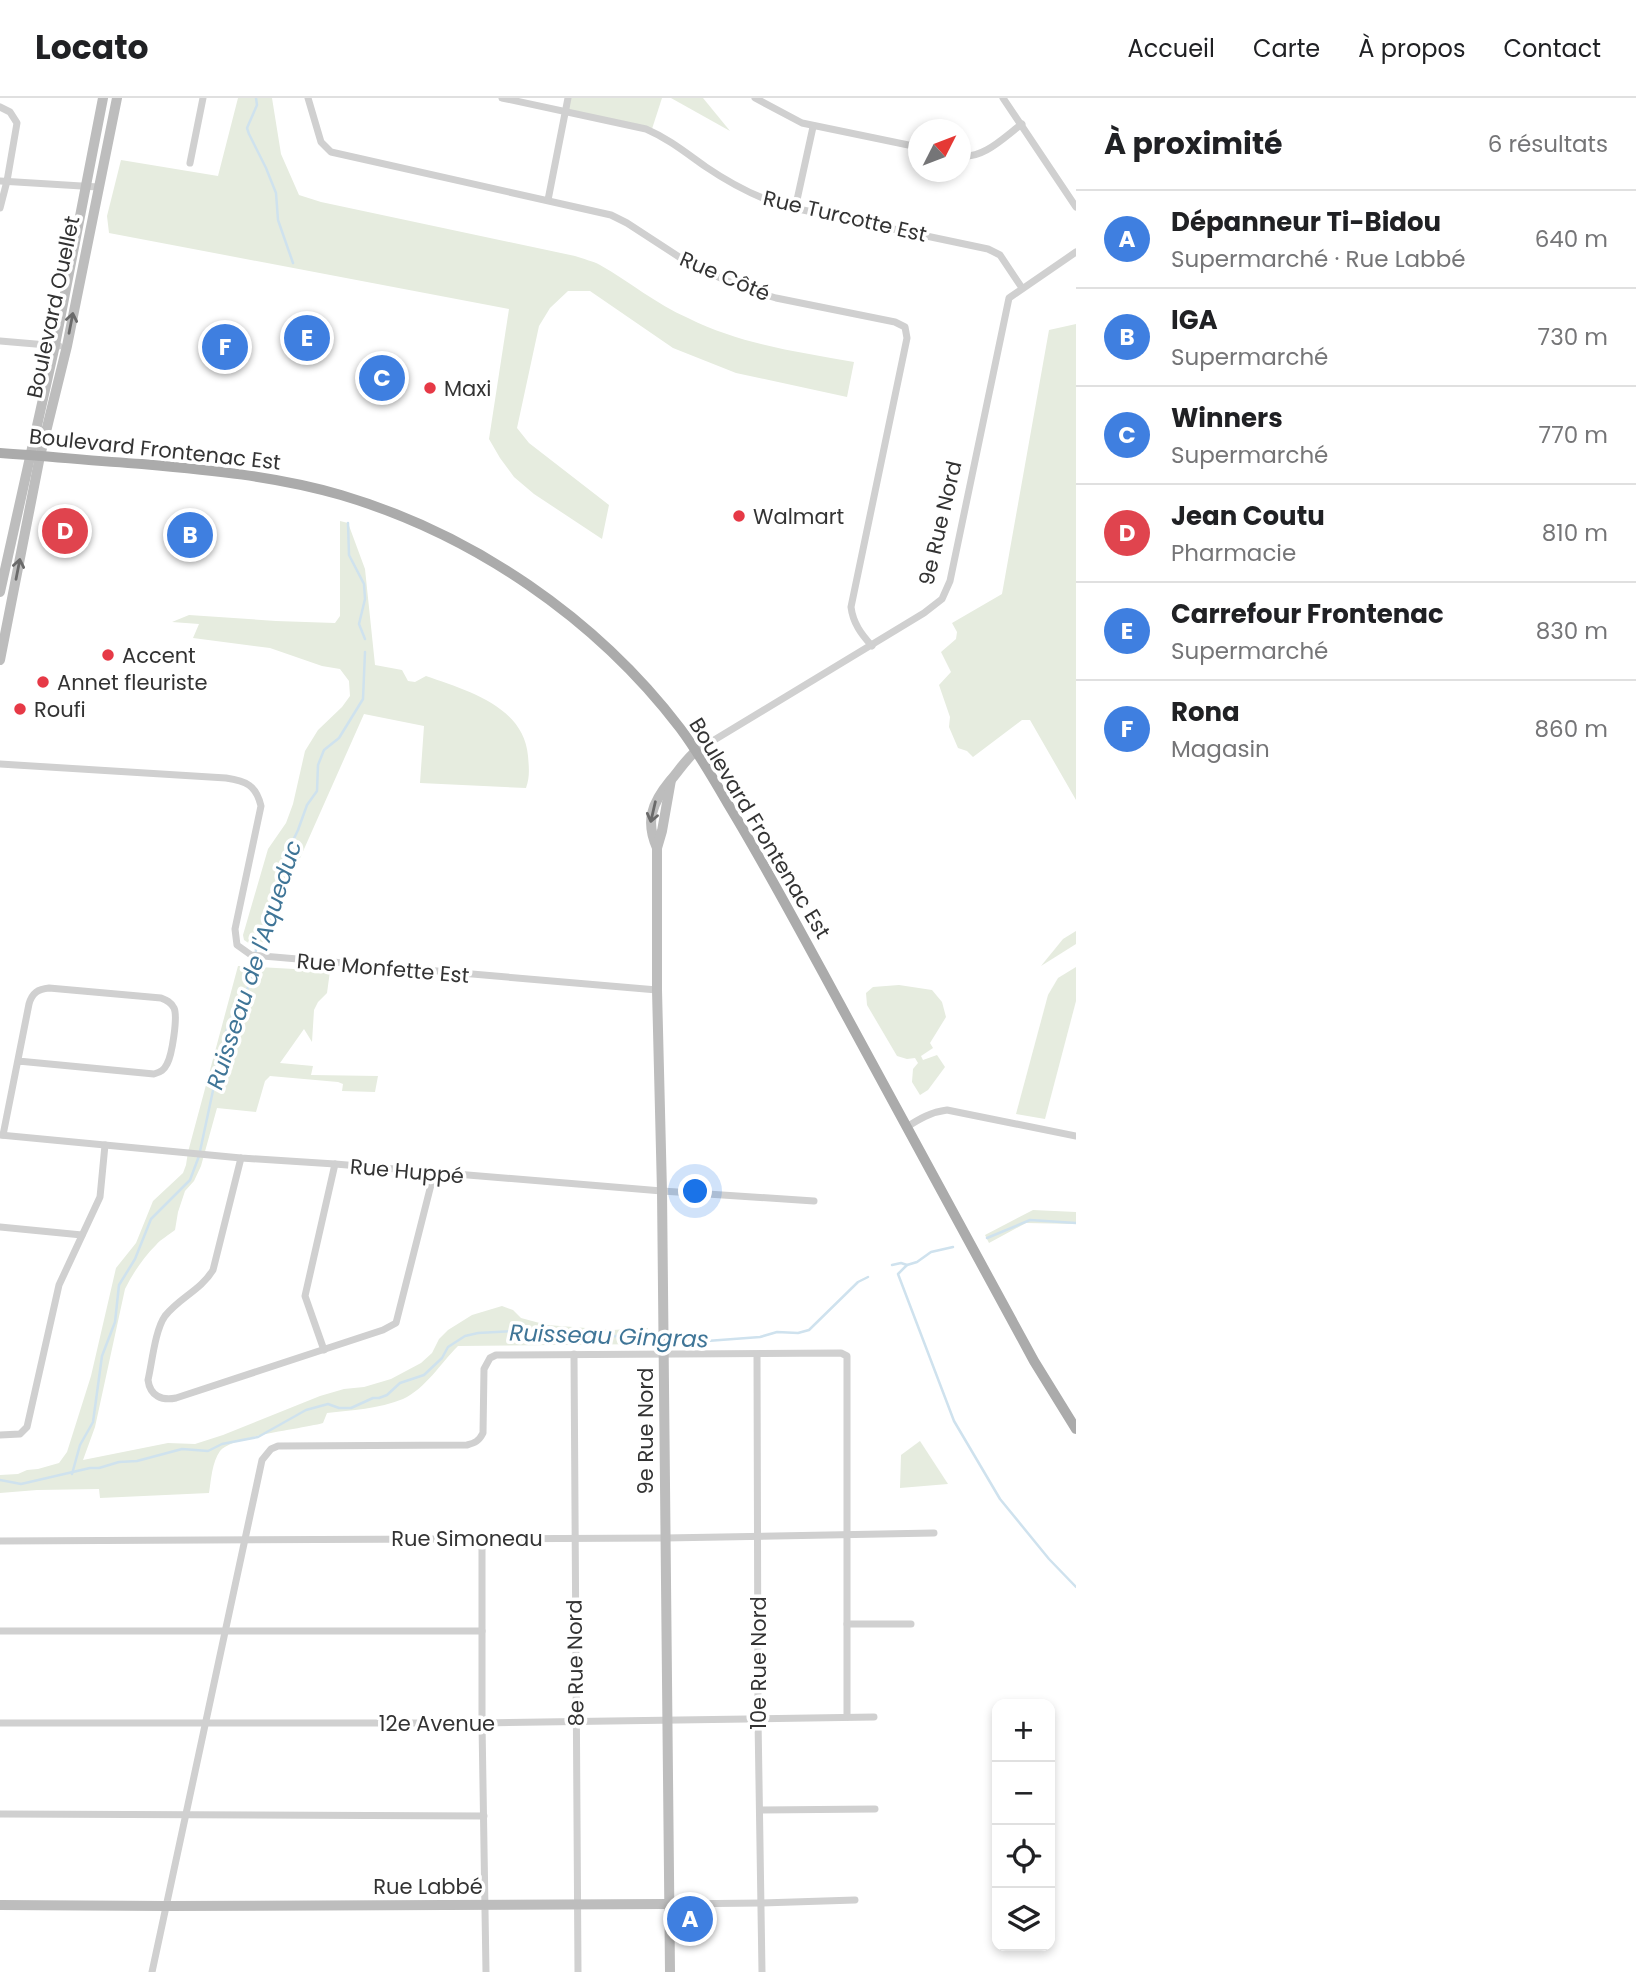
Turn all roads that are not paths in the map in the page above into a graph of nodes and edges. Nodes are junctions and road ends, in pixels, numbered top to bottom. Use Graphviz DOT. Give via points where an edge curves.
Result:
graph roads {
  1 [pos="103,98"];
  2 [pos="117,98"];
  3 [pos="203,98"];
  4 [pos="308,98"];
  5 [pos="502,98"];
  6 [pos="568,98"];
  7 [pos="755,98"];
  8 [pos="1003,98"];
  9 [pos="0,107"];
  10 [pos="565,112"];
  11 [pos="1022,124"];
  12 [pos="813,127"];
  13 [pos="908,145"];
  14 [pos="971,156"];
  15 [pos="190,163"];
  16 [pos="3,181"];
  17 [pos="85,186"];
  18 [pos="98,187"];
  19 [pos="548,200"];
  20 [pos="1076,207"];
  21 [pos="0,208"];
  22 [pos="795,209"];
  23 [pos="1076,252"];
  24 [pos="1022,288"];
  25 [pos="0,341"];
  26 [pos="55,345"];
  27 [pos="67,346"];
  28 [pos="0,453"];
  29 [pos="36,455"];
  30 [pos="21,523"];
  31 [pos="0,592"];
  32 [pos="872,646"];
  33 [pos="0,660"];
  34 [pos="696,751"];
  35 [pos="0,764"];
  36 [pos="657,990"];
  37 [pos="18,1061"];
  38 [pos="907,1128"];
  39 [pos="1,1135"];
  40 [pos="1076,1136"];
  41 [pos="105,1145"];
  42 [pos="240,1158"];
  43 [pos="335,1164"];
  44 [pos="434,1173"];
  45 [pos="662,1191"];
  46 [pos="814,1201"];
  47 [pos="0,1227"];
  48 [pos="82,1235"];
  49 [pos="324,1349"];
  50 [pos="574,1354"];
  51 [pos="757,1354"];
  52 [pos="663,1355"];
  53 [pos="1076,1429"];
  54 [pos="0,1435"];
  55 [pos="934,1533"];
  56 [pos="847,1534"];
  57 [pos="757,1537"];
  58 [pos="574,1538"];
  59 [pos="664,1538"];
  60 [pos="246,1539"];
  61 [pos="482,1539"];
  62 [pos="0,1541"];
  63 [pos="846,1624"];
  64 [pos="911,1624"];
  65 [pos="227,1630"];
  66 [pos="0,1631"];
  67 [pos="482,1631"];
  68 [pos="848,1717"];
  69 [pos="874,1717"];
  70 [pos="758,1719"];
  71 [pos="576,1721"];
  72 [pos="666,1721"];
  73 [pos="205,1722"];
  74 [pos="0,1723"];
  75 [pos="482,1723"];
  76 [pos="875,1809"];
  77 [pos="760,1810"];
  78 [pos="0,1814"];
  79 [pos="186,1815"];
  80 [pos="484,1816"];
  81 [pos="855,1900"];
  82 [pos="761,1903"];
  83 [pos="670,1904"];
  84 [pos="0,1905"];
  85 [pos="485,1905"];
  86 [pos="166,1906"];
  87 [pos="578,1906"];
  88 [pos="152,1972"];
  89 [pos="486,1972"];
  90 [pos="578,1972"];
  91 [pos="670,1972"];
  92 [pos="762,1972"];
  1 -- 17 [label="street, Boulevard Ouellet"];
  2 -- 18 [label="street, Boulevard Ouellet"];
  3 -- 15 [label="street"];
  4 -- 19 [label="street, Rue Côté" via="321,142 331,152"];
  5 -- 10 [label="street, Rue Turcotte Est"];
  6 -- 10 [label="street"];
  7 -- 12 [label="street"];
  8 -- 11 [label="street"];
  9 -- 16 [label="street" via="17,123"];
  10 -- 19 [label="street"];
  10 -- 22 [label="street, Rue Turcotte Est" via="646,129 733,184"];
  11 -- 14 [label="street" via="984,152"];
  11 -- 20 [label="street"];
  12 -- 13 [label="street"];
  12 -- 22 [label="street"];
  16 -- 17 [label="street"];
  16 -- 21 [label="street"];
  17 -- 18 [label="street"];
  17 -- 26 [label="street, Boulevard Ouellet"];
  27 -- 18 [label="street, Boulevard Ouellet, one-way"];
  19 -- 32 [label="street, Rue Côté" via="618,218 685,261 746,289 905,327 851,607 853,619"];
  22 -- 24 [label="street, Rue Turcotte Est" via="980,246 1000,255"];
  23 -- 24 [label="street, 9e Rue Nord"];
  24 -- 32 [label="street, 9e Rue Nord" via="1007,304 946,595"];
  25 -- 26 [label="street"];
  26 -- 27 [label="street"];
  26 -- 29 [label="street, Boulevard Ouellet"];
  27 -- 29 [label="street, Boulevard Ouellet"];
  28 -- 29 [label="main road, Boulevard Frontenac Est"];
  29 -- 30 [label="street, Boulevard Ouellet"];
  29 -- 34 [label="main road, Boulevard Frontenac Est" via="274,479 339,494 436,530 495,563 592,634 642,683"];
  30 -- 31 [label="street, Boulevard Ouellet"];
  33 -- 30 [label="street, Boulevard Ouellet, one-way"];
  32 -- 34 [label="street, 9e Rue Nord"];
  34 -- 36 [label="street, 9e Rue Nord" via="658,796 652,810 657,848"];
  34 -- 38 [label="main road, Boulevard Frontenac Est"];
  35 -- 36 [label="street, Rue Monfette Est" via="247,783 259,795 261,806 235,937 237,945 251,955"];
  36 -- 45 [label="street, 9e Rue Nord"];
  37 -- 37 [label="street" via="29,1004 38,991 49,988 165,1000 174,1008 169,1061 154,1074"];
  37 -- 39 [label="street"];
  38 -- 40 [label="street" via="927,1115 947,1110"];
  38 -- 53 [label="main road, Boulevard Frontenac Est"];
  39 -- 41 [label="street, Rue Huppé"];
  41 -- 42 [label="street, Rue Huppé"];
  41 -- 48 [label="street" via="100,1197"];
  42 -- 43 [label="street, Rue Huppé"];
  42 -- 49 [label="street" via="214,1270 160,1325 149,1386 158,1397 176,1398"];
  43 -- 44 [label="street, Rue Huppé"];
  43 -- 49 [label="street" via="305,1296"];
  44 -- 45 [label="street, Rue Huppé"];
  44 -- 49 [label="street" via="396,1323"];
  45 -- 46 [label="street, Rue Huppé"];
  45 -- 52 [label="street, 9e Rue Nord"];
  47 -- 48 [label="street"];
  48 -- 54 [label="street" via="59,1285 27,1427 15,1435"];
  50 -- 52 [label="street"];
  50 -- 58 [label="street, 8e Rue Nord"];
  50 -- 60 [label="street" via="490,1358 484,1369 483,1433 474,1443 271,1449 262,1460"];
  51 -- 52 [label="street"];
  51 -- 56 [label="street" via="844,1354 848,1359"];
  51 -- 57 [label="street, 10e Rue Nord"];
  52 -- 59 [label="street, 9e Rue Nord"];
  55 -- 56 [label="street, Rue Simoneau"];
  56 -- 57 [label="street, Rue Simoneau"];
  56 -- 63 [label="street"];
  57 -- 59 [label="street, Rue Simoneau"];
  57 -- 70 [label="street, 10e Rue Nord"];
  58 -- 59 [label="street, Rue Simoneau"];
  58 -- 61 [label="street, Rue Simoneau"];
  58 -- 71 [label="street, 8e Rue Nord"];
  59 -- 72 [label="street, 9e Rue Nord"];
  60 -- 61 [label="street, Rue Simoneau"];
  60 -- 62 [label="street, Rue Simoneau"];
  60 -- 65 [label="street"];
  61 -- 67 [label="street"];
  63 -- 64 [label="street"];
  63 -- 68 [label="street"];
  65 -- 66 [label="street"];
  65 -- 67 [label="street"];
  65 -- 73 [label="street"];
  67 -- 75 [label="street"];
  68 -- 69 [label="street, 12e Avenue"];
  68 -- 70 [label="street, 12e Avenue"];
  70 -- 72 [label="street, 12e Avenue"];
  70 -- 77 [label="street, 10e Rue Nord"];
  71 -- 72 [label="street, 12e Avenue"];
  71 -- 75 [label="street, 12e Avenue"];
  71 -- 87 [label="street, 8e Rue Nord"];
  72 -- 83 [label="street, 9e Rue Nord"];
  73 -- 74 [label="street, 12e Avenue"];
  73 -- 75 [label="street, 12e Avenue"];
  73 -- 79 [label="street"];
  75 -- 80 [label="street"];
  76 -- 77 [label="street"];
  77 -- 82 [label="street, 10e Rue Nord"];
  78 -- 79 [label="street"];
  79 -- 80 [label="street"];
  79 -- 86 [label="street"];
  80 -- 85 [label="street"];
  81 -- 82 [label="street, Rue Labbé"];
  82 -- 83 [label="street, Rue Labbé"];
  82 -- 92 [label="street, 10e Rue Nord"];
  83 -- 87 [label="street, Rue Labbé"];
  83 -- 91 [label="street, 9e Rue Nord"];
  84 -- 86 [label="street, Rue Labbé"];
  85 -- 86 [label="street, Rue Labbé"];
  85 -- 87 [label="street, Rue Labbé"];
  85 -- 89 [label="street"];
  86 -- 88 [label="street"];
  87 -- 90 [label="street, 8e Rue Nord"];
}
